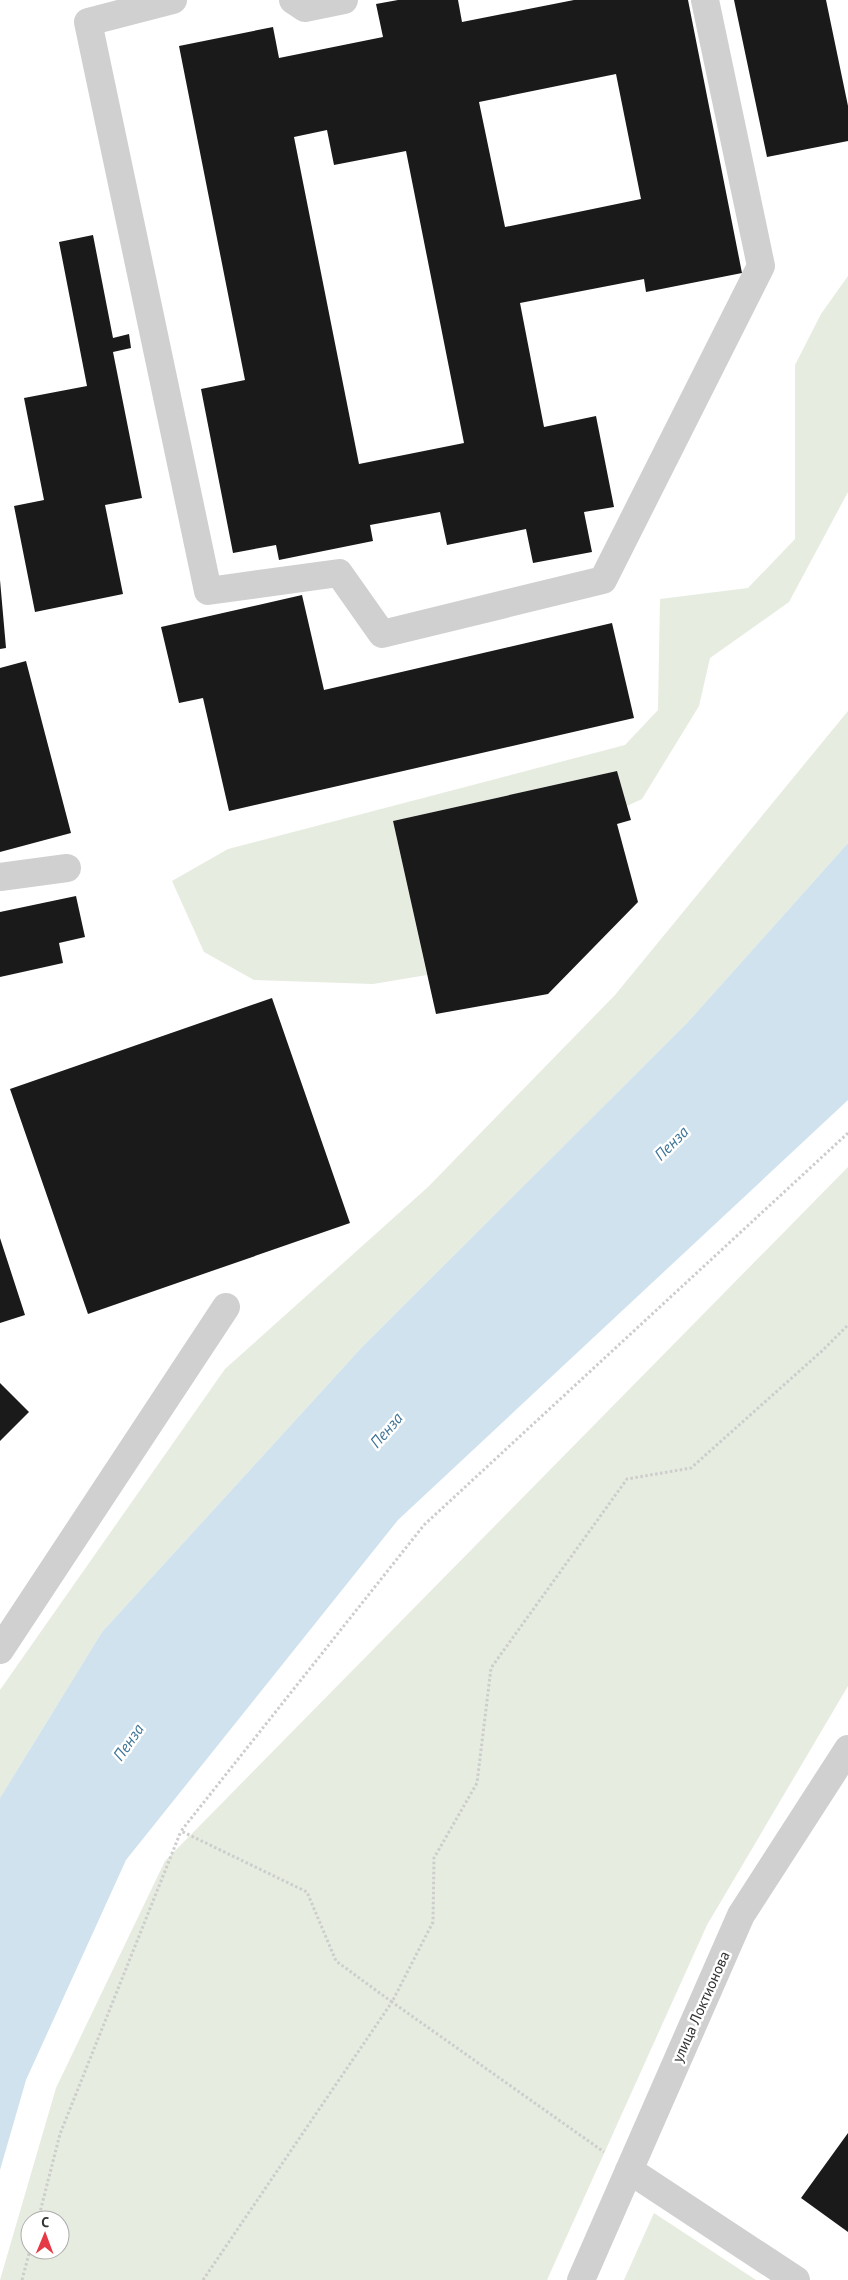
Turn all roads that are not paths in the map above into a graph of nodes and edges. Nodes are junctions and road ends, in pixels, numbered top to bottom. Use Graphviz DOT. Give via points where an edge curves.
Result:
graph roads {
  1 [pos="173,0"];
  2 [pos="293,0"];
  3 [pos="344,0"];
  4 [pos="706,0"];
  5 [pos="67,868"];
  6 [pos="0,877"];
  7 [pos="226,1307"];
  8 [pos="0,1650"];
  9 [pos="848,1749"];
  10 [pos="629,2170"];
  11 [pos="581,2280"];
  12 [pos="796,2280"];
  1 -- 4 [label="street" via="88,22 208,591 339,573 382,634 603,580 761,266"];
  2 -- 3 [label="street" via="304,8"];
  5 -- 6 [label="street"];
  7 -- 8 [label="street"];
  9 -- 10 [label="street, улица Локтионова" via="741,1915"];
  10 -- 11 [label="street, улица Локтионова"];
  10 -- 12 [label="street"];
}
